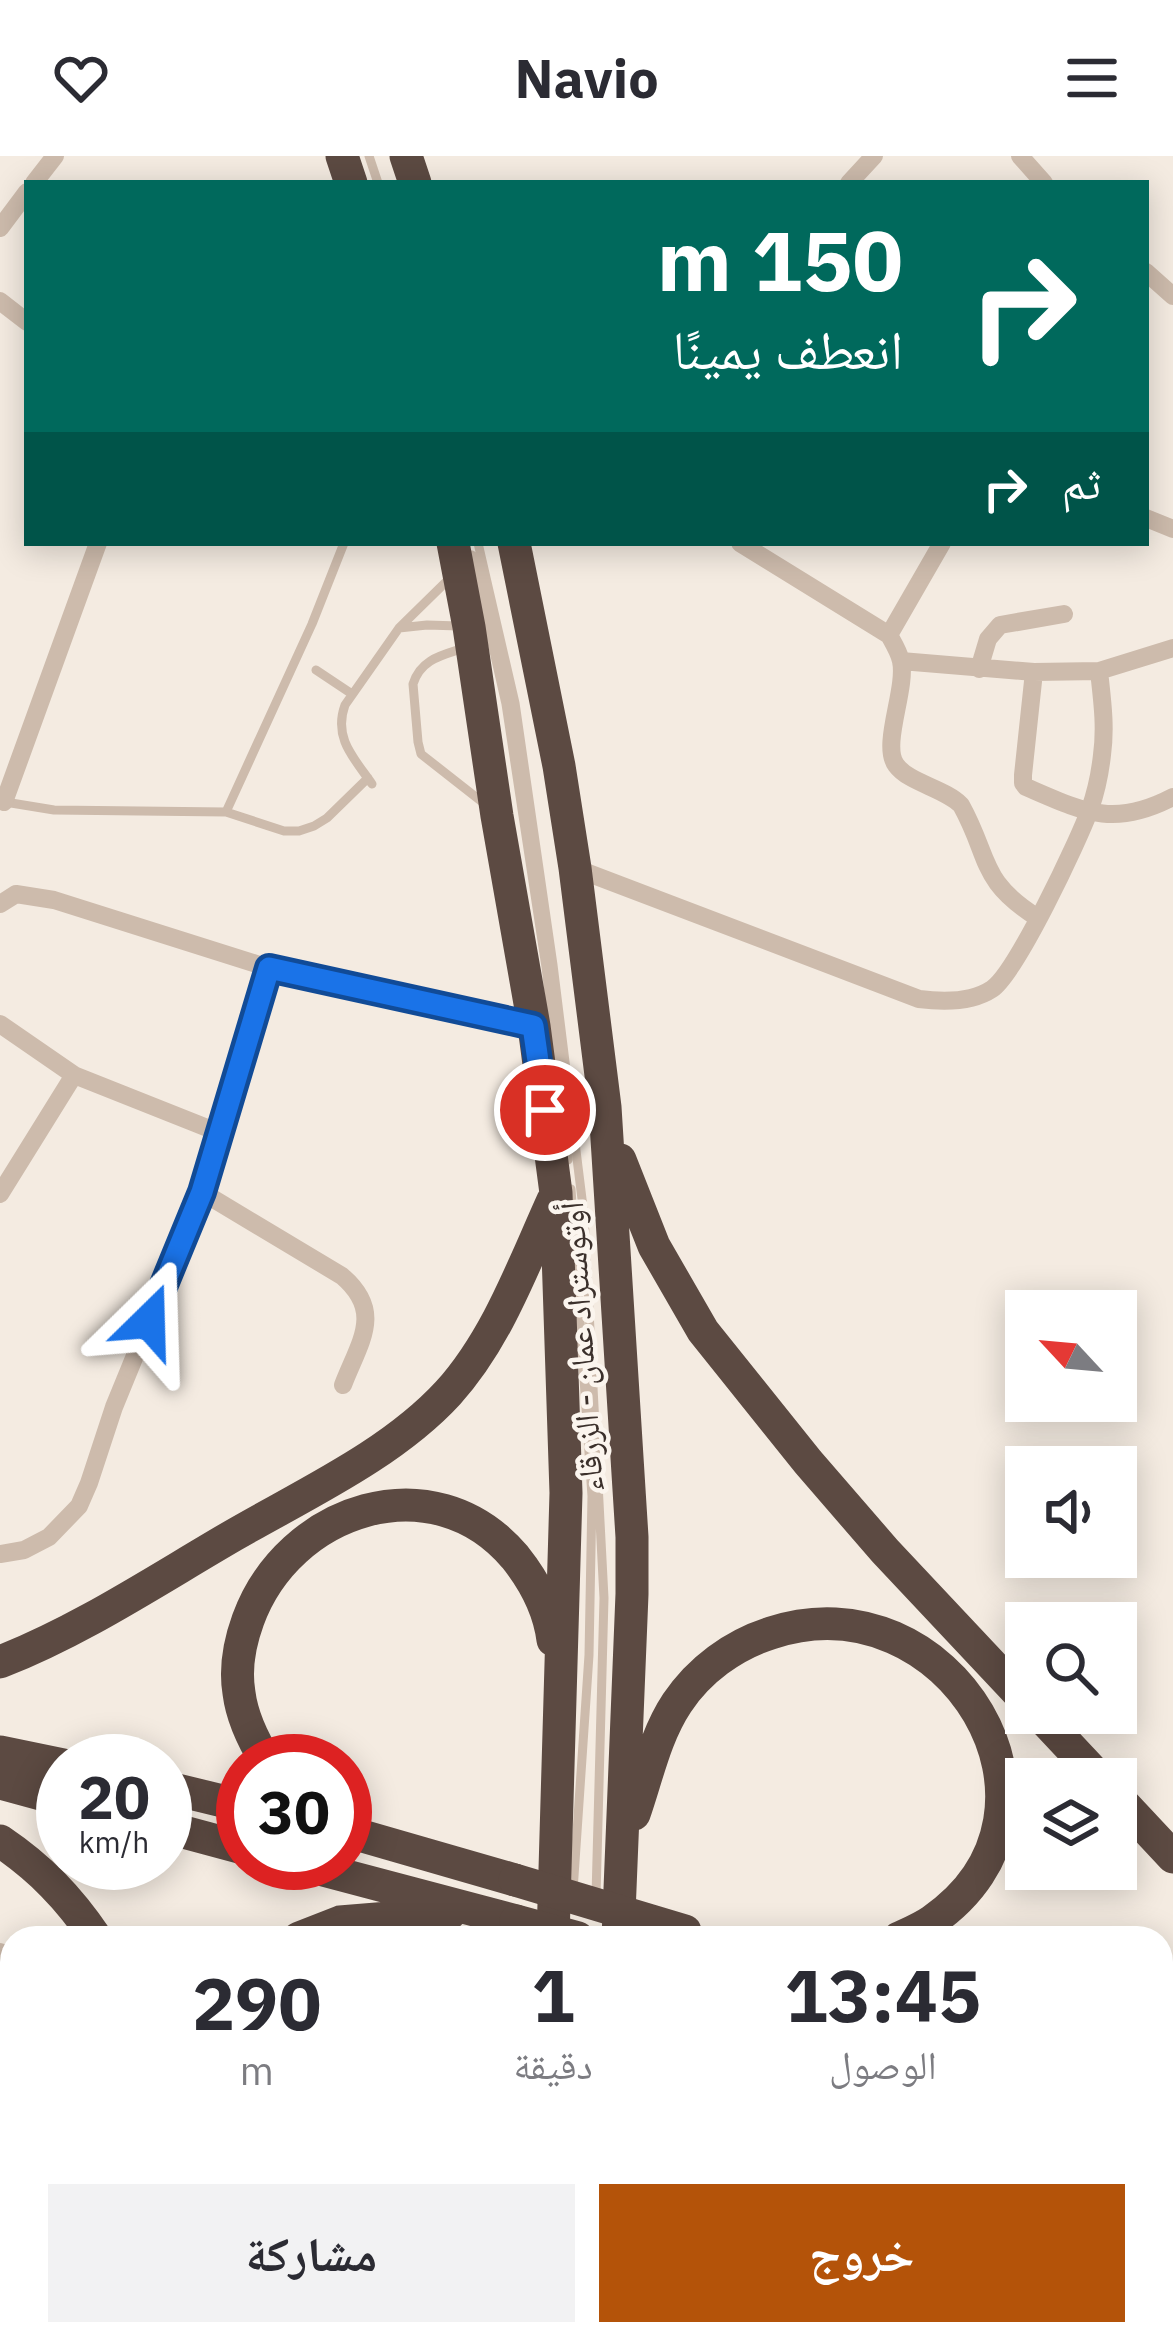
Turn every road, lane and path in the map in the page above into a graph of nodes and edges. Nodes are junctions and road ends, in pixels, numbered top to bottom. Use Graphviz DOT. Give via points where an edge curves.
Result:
graph roads {
  1 [pos="55,156"];
  2 [pos="874,156"];
  3 [pos="1020,156"];
  4 [pos="36,180"];
  5 [pos="852,180"];
  6 [pos="1041,180"];
  7 [pos="24,196"];
  8 [pos="0,228"];
  9 [pos="1149,275"];
  10 [pos="1173,296"];
  11 [pos="0,301"];
  12 [pos="24,320"];
  13 [pos="97,546"];
  14 [pos="343,546"];
  15 [pos="515,546"];
  16 [pos="745,546"];
  17 [pos="939,546"];
  18 [pos="465,550"];
  19 [pos="1064,614"];
  20 [pos="399,628"];
  21 [pos="889,635"];
  22 [pos="471,636"];
  23 [pos="1173,648"];
  24 [pos="901,661"];
  25 [pos="980,668"];
  26 [pos="316,670"];
  27 [pos="1099,671"];
  28 [pos="1034,672"];
  29 [pos="352,694"];
  30 [pos="1173,796"];
  31 [pos="2,802"];
  32 [pos="1090,811"];
  33 [pos="226,812"];
  34 [pos="497,816"];
  35 [pos="575,868"];
  36 [pos="0,904"];
  37 [pos="1038,918"];
  38 [pos="269,968"];
  39 [pos="0,1024"];
  40 [pos="533,1026"];
  41 [pos="74,1075"];
  42 [pos="605,1107"];
  43 [pos="220,1133"];
  44 [pos="202,1192"];
  45 [pos="556,1193"];
  46 [pos="0,1194"];
  47 [pos="343,1385"];
  48 [pos="0,1555"];
  49 [pos="0,1662"];
  50 [pos="1005,1678"];
  51 [pos="561,1704"];
  52 [pos="251,1734"];
  53 [pos="1058,1734"];
  54 [pos="0,1752"];
  55 [pos="1080,1758"];
  56 [pos="36,1760"];
  57 [pos="0,1783"];
  58 [pos="36,1793"];
  59 [pos="1137,1818"];
  60 [pos="372,1837"];
  61 [pos="0,1841"];
  62 [pos="623,1844"];
  63 [pos="1173,1857"];
  64 [pos="372,1883"];
  65 [pos="475,1911"];
  66 [pos="88,1926"];
  67 [pos="330,1926"];
  68 [pos="550,1926"];
  69 [pos="553,1926"];
  70 [pos="590,1926"];
  71 [pos="590,1926"];
  72 [pos="592,1926"];
  73 [pos="667,1926"];
  74 [pos="924,1926"];
  1 -- 4 [label="street"];
  2 -- 5 [label="street"];
  3 -- 6 [label="street"];
  7 -- 8 [label="street"];
  9 -- 10 [label="street"];
  11 -- 12 [label="street"];
  13 -- 31 [label="street"];
  14 -- 33 [label="lane"];
  15 -- 35 [label="highway, أوتوستراد عمان - الزرقاء"];
  16 -- 21 [label="street"];
  17 -- 21 [label="street"];
  18 -- 20 [label="lane"];
  18 -- 22 [label="highway, أوتوستراد عمان - الزرقاء"];
  18 -- 70 [label="lane" via="515,704 584,1215 604,1598"];
  18 -- 71 [label="lane" via="506,704 574,1216 592,1496"];
  19 -- 25 [label="street" via="1000,625"];
  20 -- 22 [label="lane" via="427,625"];
  20 -- 29 [label="lane"];
  21 -- 24 [label="street"];
  22 -- 34 [label="highway, أوتوستراد عمان - الزرقاء"];
  22 -- 34 [label="lane" via="415,676 418,742 425,759"];
  23 -- 27 [label="street"];
  24 -- 25 [label="street"];
  24 -- 37 [label="street" via="892,758 901,771 952,796 992,878"];
  25 -- 28 [label="street"];
  26 -- 29 [label="lane"];
  27 -- 28 [label="street"];
  27 -- 32 [label="street" via="1105,724"];
  28 -- 32 [label="street" via="1023,783"];
  29 -- 33 [label="lane" via="340,729 370,782 299,831"];
  30 -- 32 [label="street" via="1124,816"];
  31 -- 33 [label="lane"];
  32 -- 37 [label="street"];
  34 -- 40 [label="highway, أوتوستراد عمان - الزرقاء"];
  35 -- 37 [label="street" via="919,999 945,1002 992,989"];
  35 -- 42 [label="highway, أوتوستراد عمان - الزرقاء"];
  36 -- 38 [label="street" via="16,894 54,900"];
  38 -- 40 [label="street"];
  38 -- 43 [label="street"];
  39 -- 41 [label="street"];
  40 -- 45 [label="highway, أوتوستراد عمان - الزرقاء"];
  41 -- 43 [label="street"];
  41 -- 46 [label="street"];
  42 -- 50 [label="highway" via="634,1201 703,1331 854,1516"];
  42 -- 62 [label="highway, أوتوستراد عمان - الزرقاء" via="632,1537"];
  43 -- 44 [label="street"];
  44 -- 47 [label="street" via="358,1290 366,1318"];
  44 -- 48 [label="street" via="79,1506 49,1537"];
  45 -- 49 [label="highway" via="482,1349 427,1414 337,1475"];
  45 -- 51 [label="highway, أوتوستراد عمان - الزرقاء" via="566,1493"];
  51 -- 52 [label="highway" via="547,1608 525,1571 463,1515 402,1506 337,1519 270,1577 240,1650 238,1688"];
  51 -- 69 [label="highway, أوتوستراد عمان - الزرقاء"];
  53 -- 55 [label="highway"];
  54 -- 56 [label="highway"];
  57 -- 58 [label="highway"];
  59 -- 63 [label="highway"];
  60 -- 73 [label="highway, bridge"];
  61 -- 66 [label="highway" via="71,1901"];
  62 -- 72 [label="highway, أوتوستراد عمان - الزرقاء"];
  62 -- 74 [label="highway" via="664,1725 712,1664 756,1637 794,1627 882,1633 957,1682 976,1707 998,1766 1001,1798 987,1860 963,1895"];
  64 -- 65 [label="highway"];
  65 -- 67 [label="highway"];
  65 -- 68 [label="highway, bridge"];
}
